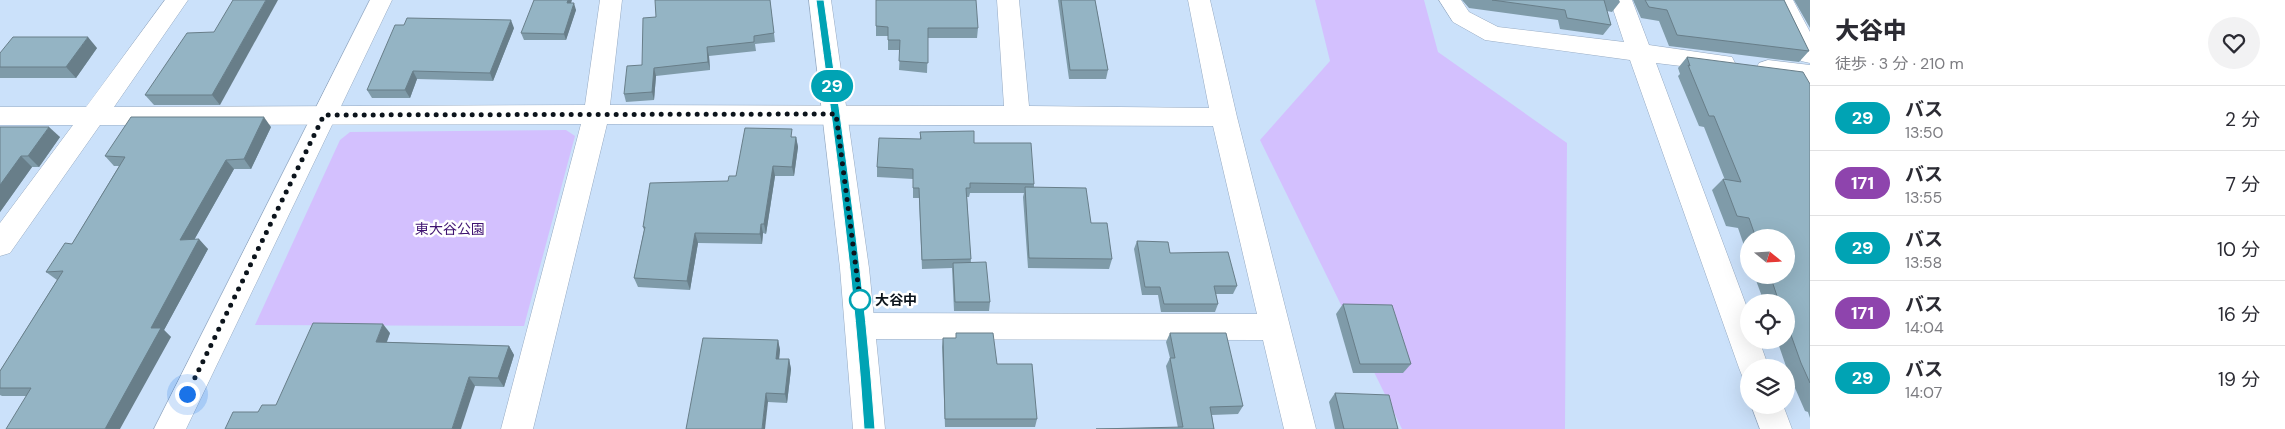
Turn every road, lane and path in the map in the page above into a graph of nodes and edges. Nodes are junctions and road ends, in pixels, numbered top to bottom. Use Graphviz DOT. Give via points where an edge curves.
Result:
graph roads {
  1 [pos="177,0"];
  2 [pos="381,0"];
  3 [pos="611,0"];
  4 [pos="820,0"];
  5 [pos="1008,0"];
  6 [pos="1199,0"];
  7 [pos="1450,0"];
  8 [pos="1621,0"];
  9 [pos="1782,0"];
  10 [pos="1640,53"];
  11 [pos="1810,55"];
  12 [pos="1810,74"];
  13 [pos="836,114"];
  14 [pos="324,115"];
  15 [pos="596,115"];
  16 [pos="1018,115"];
  17 [pos="0,116"];
  18 [pos="93,116"];
  19 [pos="1224,117"];
  20 [pos="0,244"];
  21 [pos="863,326"];
  22 [pos="1276,327"];
  23 [pos="1751,359"];
  24 [pos="1770,414"];
  25 [pos="170,429"];
  26 [pos="517,429"];
  27 [pos="870,429"];
  28 [pos="1300,429"];
  29 [pos="1776,429"];
  1 -- 18 [label="street"];
  2 -- 14 [label="street"];
  3 -- 15 [label="street"];
  4 -- 13 [label="street"];
  5 -- 16 [label="street"];
  6 -- 19 [label="street"];
  7 -- 10 [label="street" via="1456,12 1468,22 1492,34"];
  8 -- 10 [label="street"];
  9 -- 11 [label="street"];
  10 -- 12 [label="street"];
  10 -- 23 [label="street"];
  13 -- 15 [label="street"];
  13 -- 16 [label="street"];
  13 -- 21 [label="street"];
  14 -- 15 [label="street"];
  14 -- 18 [label="street"];
  14 -- 25 [label="street"];
  15 -- 26 [label="street"];
  16 -- 19 [label="street"];
  17 -- 18 [label="street"];
  18 -- 20 [label="street"];
  19 -- 22 [label="street"];
  21 -- 22 [label="street"];
  21 -- 27 [label="street"];
  22 -- 28 [label="street"];
  24 -- 29 [label="street"];
}
